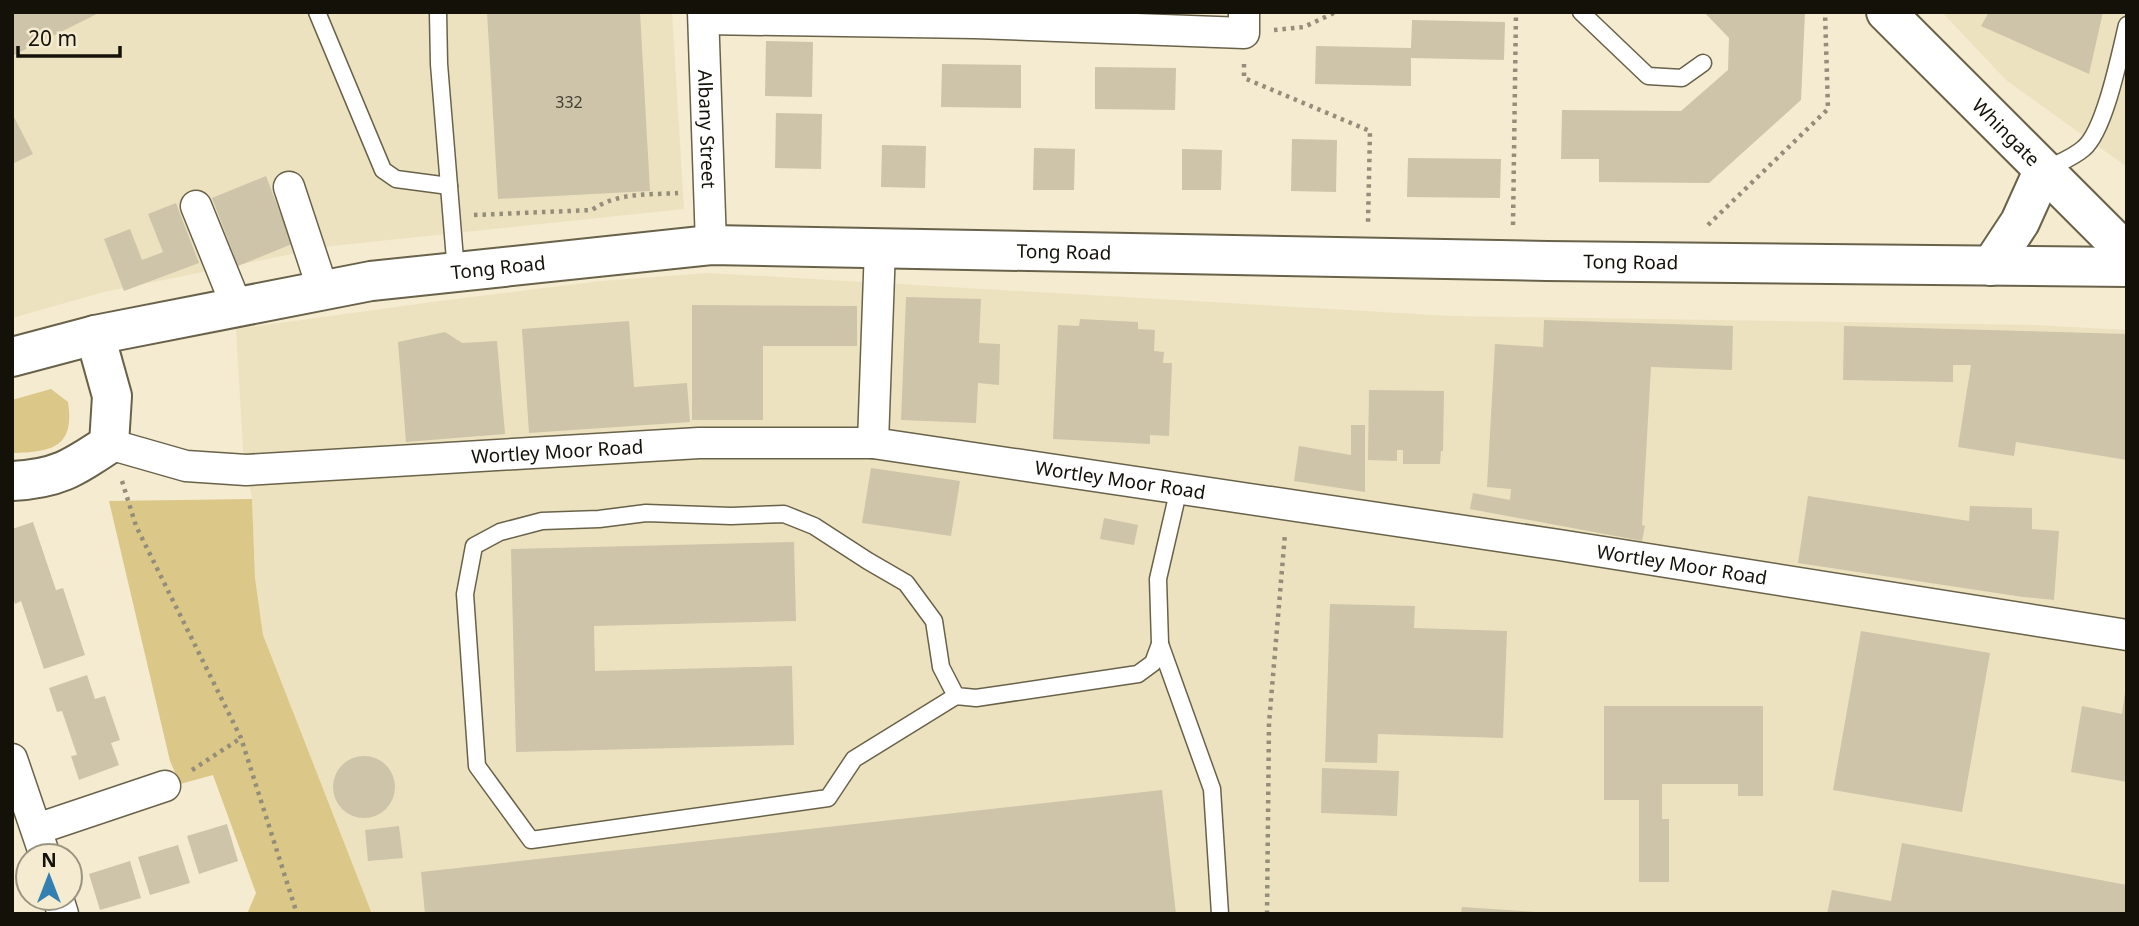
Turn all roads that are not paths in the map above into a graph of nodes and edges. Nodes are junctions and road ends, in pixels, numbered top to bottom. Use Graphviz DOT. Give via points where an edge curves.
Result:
graph roads {
  1 [pos="317,12"];
  2 [pos="438,12"];
  3 [pos="1581,12"];
  4 [pos="1886,12"];
  5 [pos="703,16"];
  6 [pos="975,18"];
  7 [pos="1244,23"];
  8 [pos="2127,24"];
  9 [pos="1703,63"];
  10 [pos="2043,171"];
  11 [pos="449,186"];
  12 [pos="289,187"];
  13 [pos="196,206"];
  14 [pos="711,245"];
  15 [pos="880,247"];
  16 [pos="2127,253"];
  17 [pos="1991,265"];
  18 [pos="2127,267"];
  19 [pos="457,272"];
  20 [pos="323,290"];
  21 [pos="237,307"];
  22 [pos="95,335"];
  23 [pos="12,357"];
  24 [pos="873,443"];
  25 [pos="109,444"];
  26 [pos="12,481"];
  27 [pos="1179,488"];
  28 [pos="2127,635"];
  29 [pos="1160,644"];
  30 [pos="956,696"];
  31 [pos="12,759"];
  32 [pos="166,786"];
  33 [pos="41,842"];
  34 [pos="43,842"];
  35 [pos="1220,914"];
  1 -- 11 [label="lane" via="383,170 396,179"];
  2 -- 11 [label="lane"];
  3 -- 9 [label="lane" via="1648,76 1682,78"];
  4 -- 10 [label="main road, Whingate"];
  5 -- 6 [label="street"];
  5 -- 14 [label="street, Albany Street"];
  6 -- 7 [label="street"];
  8 -- 10 [label="lane" via="2098,126 2075,155"];
  10 -- 16 [label="main road, Whingate"];
  10 -- 17 [label="main road" via="2020,222"];
  11 -- 19 [label="lane"];
  12 -- 20 [label="street"];
  13 -- 21 [label="street"];
  14 -- 15 [label="main road, Tong Road"];
  14 -- 19 [label="main road, Tong Road"];
  15 -- 17 [label="main road, Tong Road"];
  15 -- 24 [label="street"];
  17 -- 18 [label="main road, Tong Road"];
  19 -- 20 [label="main road, Tong Road"];
  20 -- 21 [label="main road, Tong Road"];
  21 -- 22 [label="main road, Tong Road"];
  22 -- 23 [label="main road, Tong Road"];
  22 -- 25 [label="main road" via="112,396"];
  24 -- 25 [label="street, Wortley Moor Road" via="699,443 246,470 186,466"];
  24 -- 27 [label="street, Wortley Moor Road"];
  25 -- 26 [label="main road" via="76,467 39,479"];
  27 -- 28 [label="street, Wortley Moor Road"];
  27 -- 29 [label="lane" via="1158,579"];
  29 -- 30 [label="lane" via="1153,663 1138,674 976,698"];
  29 -- 35 [label="lane" via="1212,789"];
  30 -- 30 [label="lane" via="941,667 934,621 906,583 814,526 784,514 646,513 542,521 500,532 474,546 465,594 477,766 531,840 828,798 854,759"];
  31 -- 33 [label="street"];
  32 -- 34 [label="street"];
}
